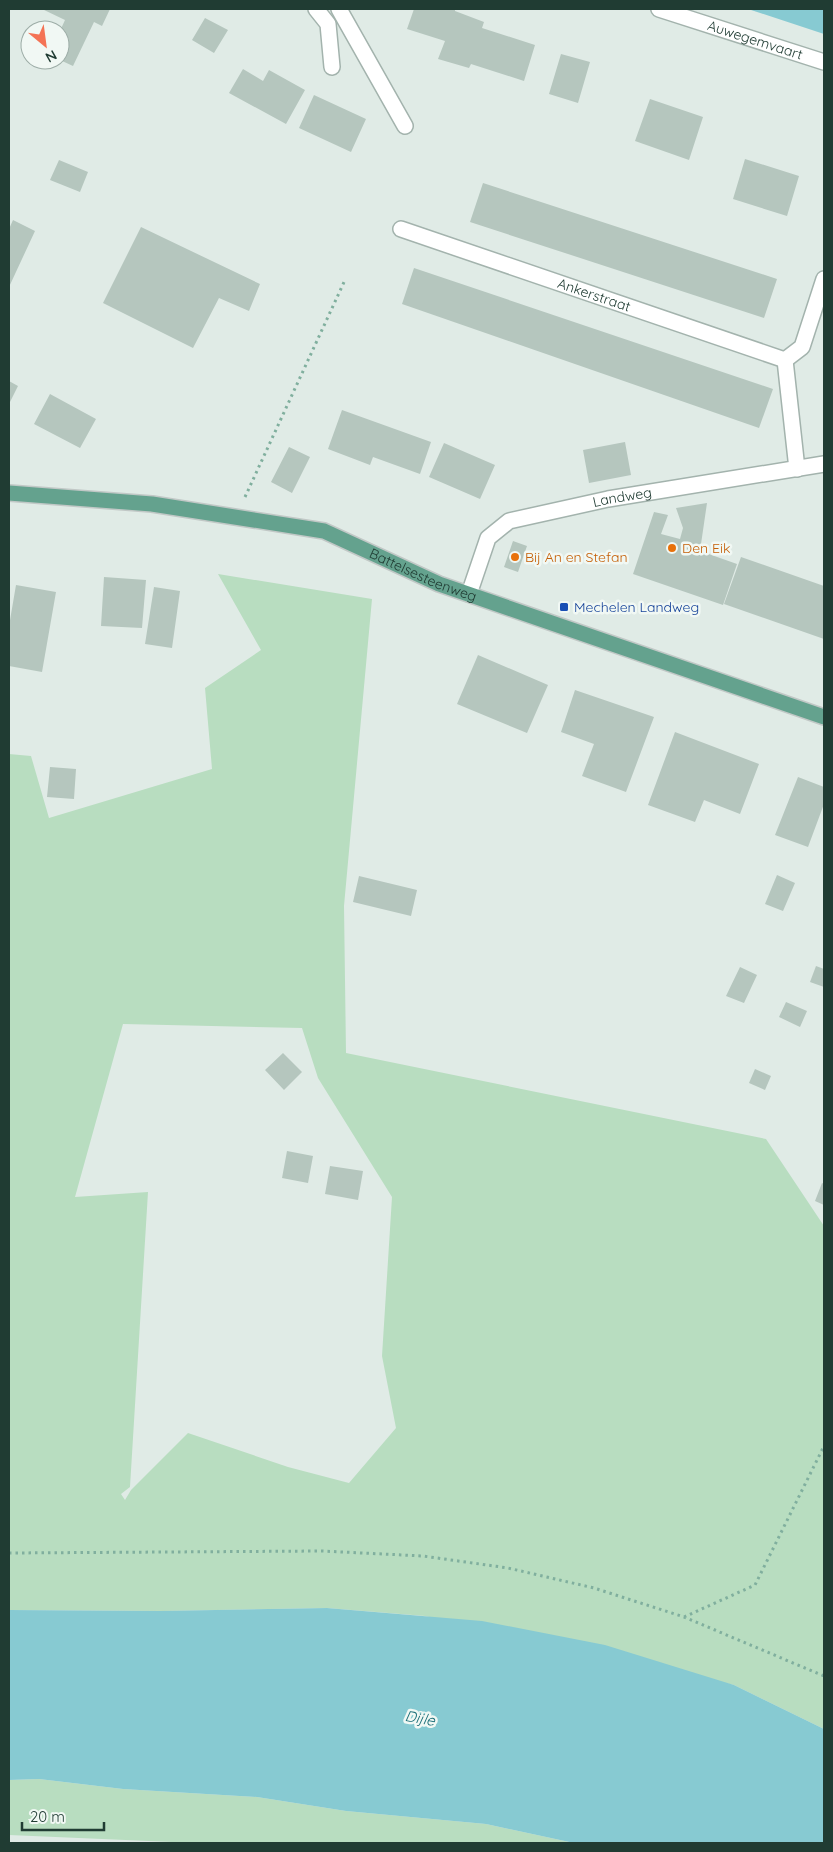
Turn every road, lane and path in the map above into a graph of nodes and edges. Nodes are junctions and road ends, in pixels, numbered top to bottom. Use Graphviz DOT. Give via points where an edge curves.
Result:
graph roads {
  1 [pos="316,9"];
  2 [pos="339,9"];
  3 [pos="659,9"];
  4 [pos="824,62"];
  5 [pos="332,67"];
  6 [pos="405,126"];
  7 [pos="401,229"];
  8 [pos="824,279"];
  9 [pos="345,280"];
  10 [pos="785,360"];
  11 [pos="824,464"];
  12 [pos="797,468"];
  13 [pos="9,493"];
  14 [pos="236,517"];
  15 [pos="469,594"];
  16 [pos="824,717"];
  17 [pos="824,1446"];
  18 [pos="9,1553"];
  19 [pos="684,1617"];
  20 [pos="824,1676"];
  1 -- 5 [label="street" via="328,24"];
  2 -- 6 [label="street"];
  3 -- 4 [label="street, Auwegemvaart"];
  7 -- 10 [label="street, Ankerstraat"];
  8 -- 10 [label="street" via="802,347"];
  9 -- 14 [label="path"];
  10 -- 12 [label="street"];
  11 -- 12 [label="street, Landweg"];
  12 -- 15 [label="street, Landweg" via="608,499 509,521 488,538"];
  13 -- 14 [label="main road, Battelsesteenweg" via="152,504"];
  14 -- 15 [label="main road, Battelsesteenweg" via="324,531 439,584"];
  15 -- 16 [label="main road, Battelsesteenweg"];
  17 -- 19 [label="path" via="755,1585"];
  18 -- 19 [label="path" via="322,1550 423,1556 508,1568 594,1588"];
  19 -- 20 [label="path"];
}
